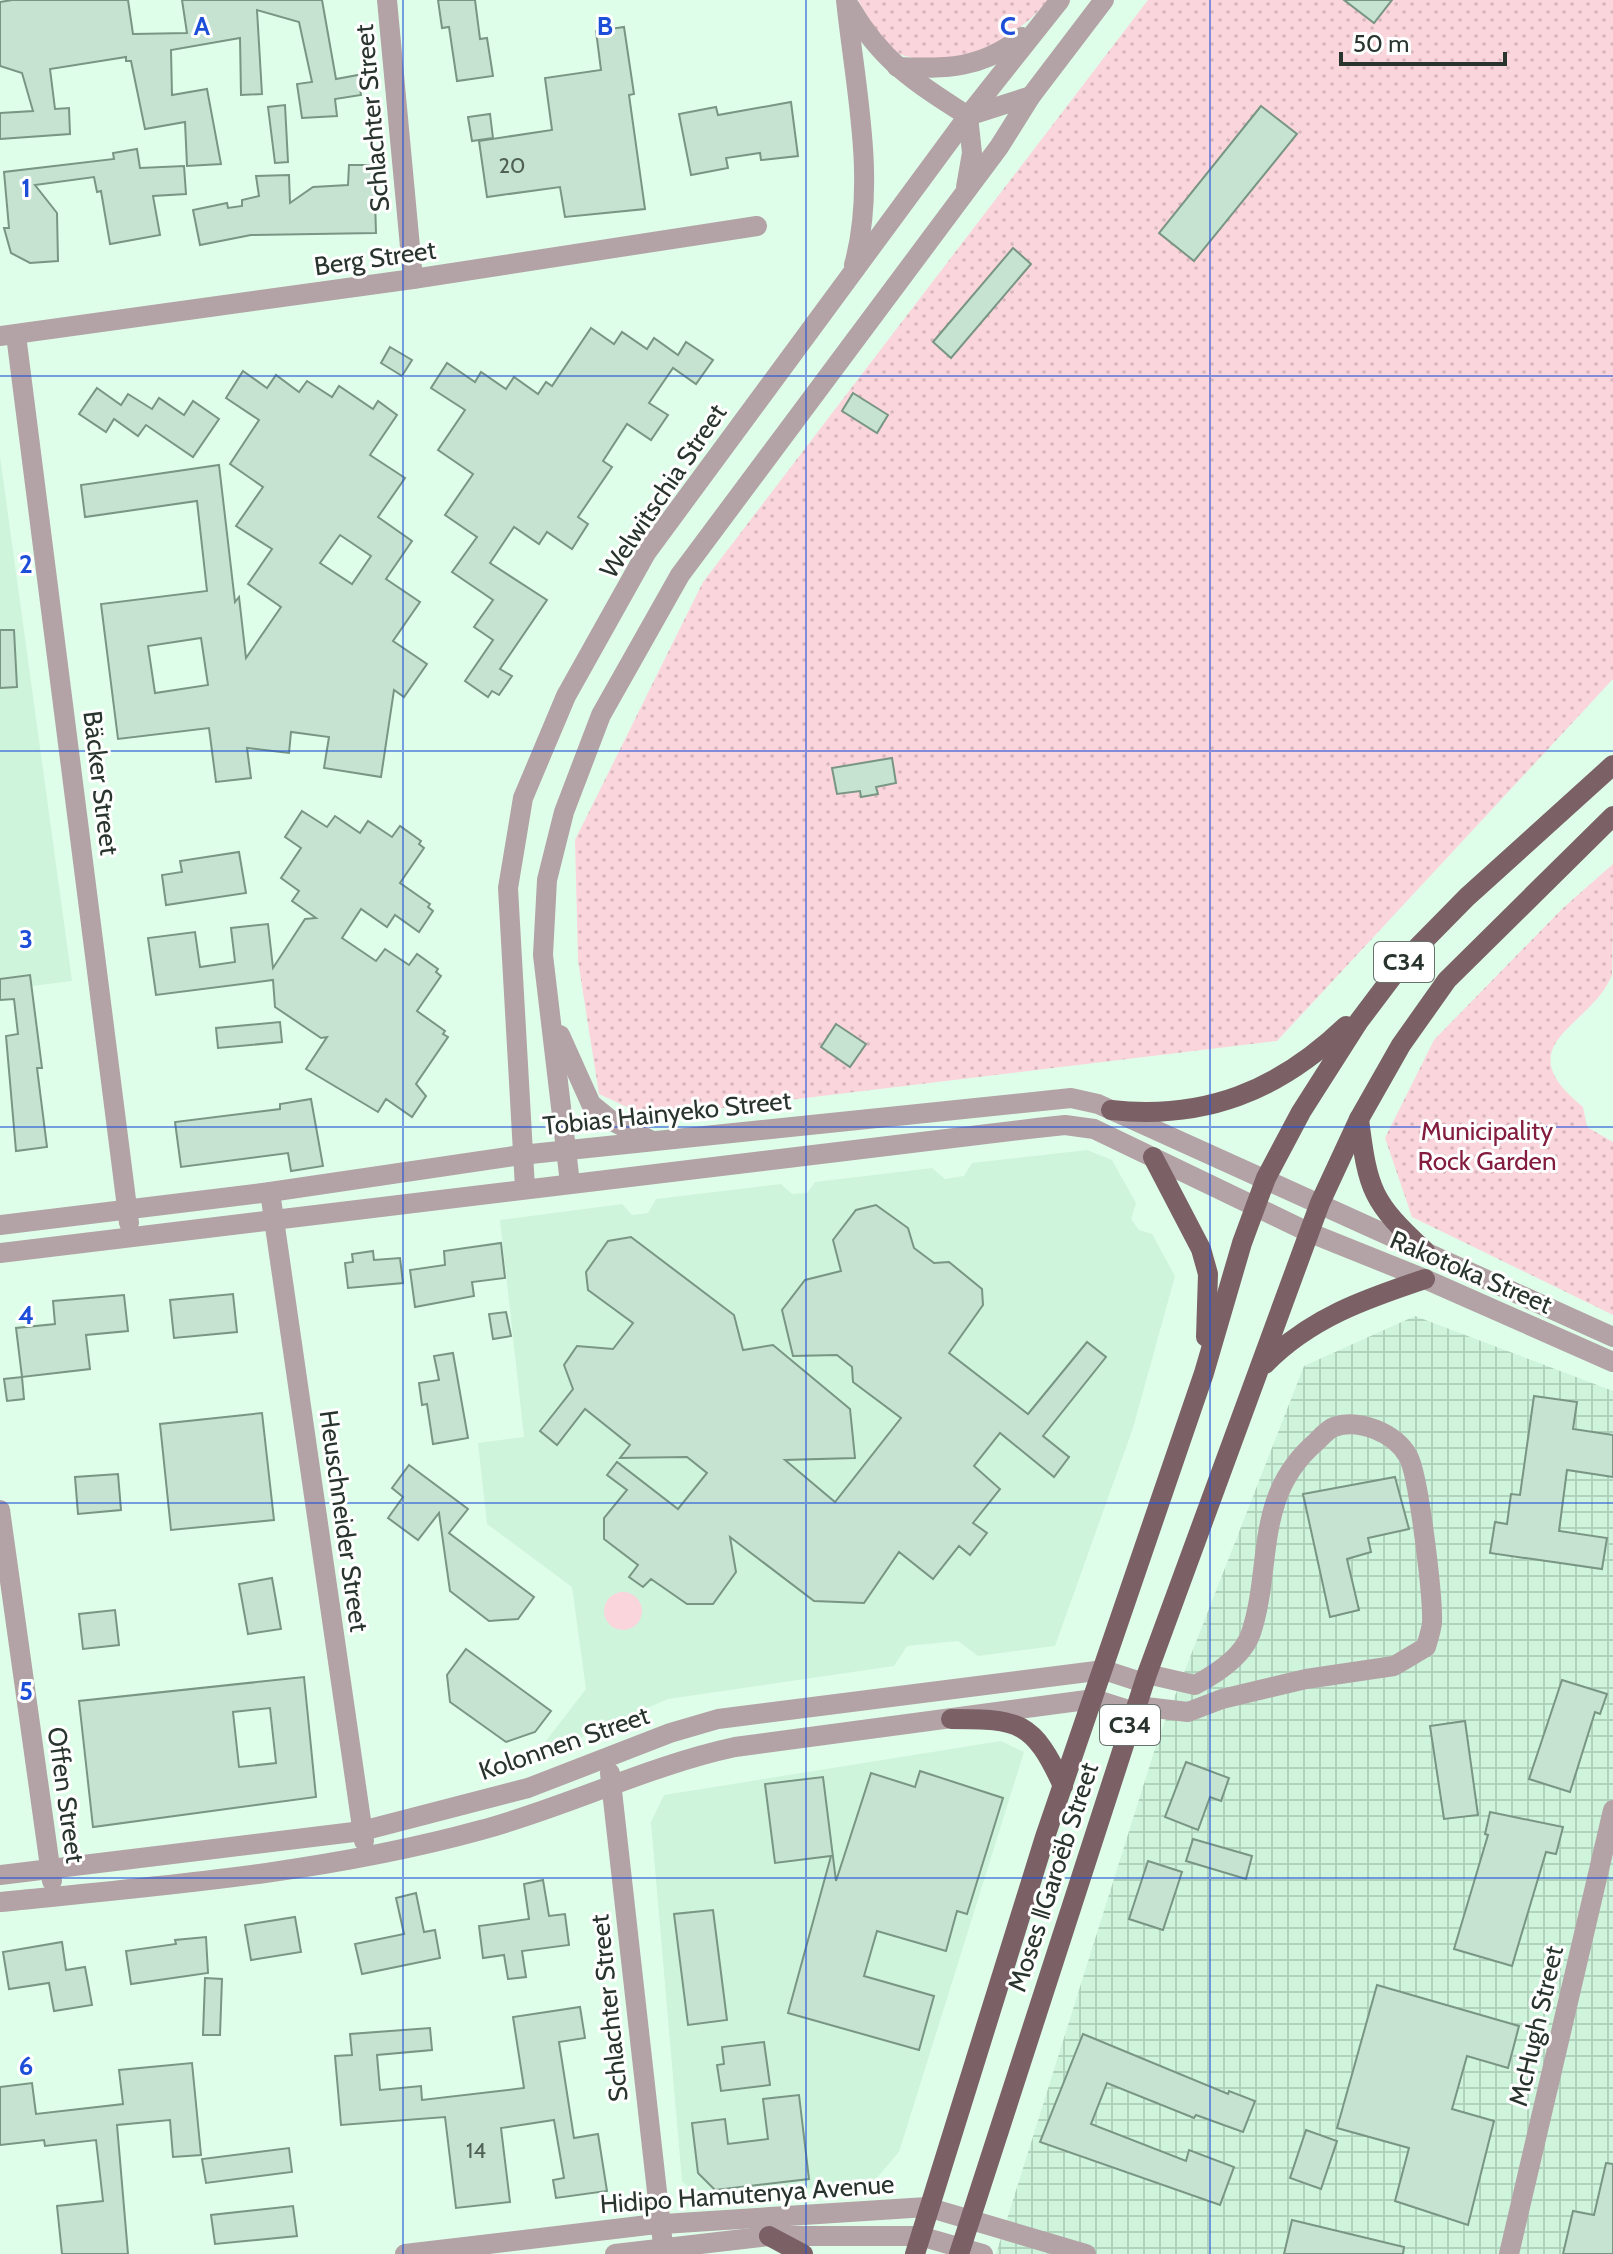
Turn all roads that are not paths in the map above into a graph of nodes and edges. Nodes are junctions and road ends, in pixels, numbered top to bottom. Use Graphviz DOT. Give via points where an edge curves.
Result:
graph roads {
  1 [pos="387,0"];
  2 [pos="846,0"];
  3 [pos="1060,0"];
  4 [pos="1104,0"];
  5 [pos="1045,19"];
  6 [pos="897,67"];
  7 [pos="1031,96"];
  8 [pos="968,116"];
  9 [pos="966,190"];
  10 [pos="757,226"];
  11 [pos="413,279"];
  12 [pos="849,281"];
  13 [pos="8,335"];
  14 [pos="1613,765"];
  15 [pos="1613,816"];
  16 [pos="1375,998"];
  17 [pos="553,1025"];
  18 [pos="1111,1110"];
  19 [pos="1359,1119"];
  20 [pos="654,1142"];
  21 [pos="564,1151"];
  22 [pos="521,1155"];
  23 [pos="1153,1157"];
  24 [pos="1266,1178"];
  25 [pos="570,1183"];
  26 [pos="525,1188"];
  27 [pos="270,1192"];
  28 [pos="1320,1203"];
  29 [pos="1256,1207"];
  30 [pos="128,1210"];
  31 [pos="274,1222"];
  32 [pos="0,1225"];
  33 [pos="1308,1232"];
  34 [pos="130,1239"];
  35 [pos="1425,1251"];
  36 [pos="0,1253"];
  37 [pos="1425,1279"];
  38 [pos="1613,1337"];
  39 [pos="1613,1362"];
  40 [pos="1261,1367"];
  41 [pos="1204,1373"];
  42 [pos="0,1510"];
  43 [pos="1104,1670"];
  44 [pos="1145,1678"];
  45 [pos="1094,1699"];
  46 [pos="1136,1709"];
  47 [pos="951,1719"];
  48 [pos="608,1756"];
  49 [pos="611,1786"];
  50 [pos="1063,1786"];
  51 [pos="1613,1810"];
  52 [pos="362,1831"];
  53 [pos="366,1858"];
  54 [pos="50,1870"];
  55 [pos="0,1875"];
  56 [pos="55,1897"];
  57 [pos="0,1902"];
  58 [pos="927,2207"];
  59 [pos="969,2219"];
  60 [pos="660,2224"];
  61 [pos="769,2236"];
  62 [pos="917,2245"];
  63 [pos="664,2251"];
  64 [pos="960,2251"];
  65 [pos="405,2254"];
  66 [pos="615,2254"];
  67 [pos="803,2254"];
  68 [pos="983,2254"];
  69 [pos="1086,2254"];
  70 [pos="1509,2254"];
  1 -- 11 [label="street, Schlachter Street"];
  2 -- 6 [label="street" via="869,40"];
  2 -- 12 [label="street" via="865,187 863,230"];
  3 -- 5 [label="street, Welwitschia Street"];
  4 -- 7 [label="street"];
  5 -- 6 [label="street" via="1004,51 965,66"];
  5 -- 8 [label="street, Welwitschia Street"];
  6 -- 8 [label="street"];
  7 -- 8 [label="street"];
  7 -- 9 [label="street"];
  8 -- 9 [label="street" via="972,153"];
  8 -- 12 [label="street, Welwitschia Street"];
  9 -- 17 [label="street" via="680,575 601,715 564,812 547,880 543,955"];
  10 -- 11 [label="street, Berg Street"];
  11 -- 13 [label="street, Berg Street"];
  12 -- 22 [label="street, Welwitschia Street" via="646,553 566,696 523,798 508,888"];
  13 -- 30 [label="street, Bäcker Street"];
  14 -- 16 [label="main road, C34" via="1467,897"];
  15 -- 19 [label="main road, C34" via="1447,980 1401,1045"];
  16 -- 18 [label="main road" via="1305,1063 1262,1087 1223,1103 1172,1113"];
  16 -- 24 [label="main road, C34" via="1301,1112"];
  17 -- 20 [label="street" via="591,1104"];
  17 -- 21 [label="street"];
  18 -- 20 [label="street, Tobias Hainyeko Street" via="1071,1098 1044,1098"];
  18 -- 24 [label="street, Tobias Hainyeko Street"];
  19 -- 28 [label="main road, C34"];
  19 -- 35 [label="main road" via="1372,1189 1385,1214"];
  20 -- 21 [label="street, Tobias Hainyeko Street"];
  21 -- 22 [label="street, Tobias Hainyeko Street"];
  21 -- 25 [label="street"];
  22 -- 26 [label="street, Welwitschia Street"];
  22 -- 27 [label="street, Tobias Hainyeko Street"];
  23 -- 25 [label="street" via="1094,1129 1065,1125"];
  23 -- 29 [label="street"];
  23 -- 41 [label="main road" via="1201,1249 1208,1274"];
  24 -- 28 [label="street, Tobias Hainyeko Street"];
  24 -- 29 [label="main road, C34"];
  25 -- 26 [label="street"];
  26 -- 31 [label="street"];
  27 -- 30 [label="street, Tobias Hainyeko Street"];
  27 -- 31 [label="street, Heuschneider Street"];
  28 -- 33 [label="main road, Moses ǁGaroëb Street / C34"];
  28 -- 35 [label="street, Rakotoka Street"];
  29 -- 33 [label="street"];
  29 -- 41 [label="main road, Moses ǁGaroëb Street / C34"];
  30 -- 32 [label="street, Tobias Hainyeko Street"];
  30 -- 34 [label="street, Bäcker Street"];
  31 -- 34 [label="street"];
  31 -- 52 [label="street, Heuschneider Street"];
  33 -- 37 [label="street, Rakotoka Street"];
  33 -- 40 [label="main road, Moses ǁGaroëb Street / C34"];
  34 -- 36 [label="street"];
  35 -- 38 [label="street, Rakotoka Street"];
  37 -- 39 [label="street, Rakotoka Street"];
  37 -- 40 [label="main road" via="1312,1323"];
  40 -- 44 [label="main road, Moses ǁGaroëb Street / C34"];
  41 -- 43 [label="main road, Moses ǁGaroëb Street / C34"];
  42 -- 54 [label="street, Offen Street"];
  43 -- 44 [label="street, Kolonnen Street"];
  43 -- 45 [label="main road, Moses ǁGaroëb Street / C34"];
  43 -- 48 [label="street, Kolonnen Street" via="718,1719"];
  44 -- 46 [label="main road, Moses ǁGaroëb Street / C34"];
  44 -- 46 [label="street, Kolonnen Street" via="1195,1685 1221,1671 1250,1635 1266,1531 1302,1453 1333,1427 1352,1425 1381,1430 1408,1455 1428,1568 1432,1625 1426,1647 1394,1666 1306,1679 1188,1712"];
  45 -- 46 [label="street, Kolonnen Street"];
  45 -- 47 [label="street, Kolonnen Street"];
  45 -- 50 [label="main road, Moses ǁGaroëb Street / C34"];
  46 -- 59 [label="main road, Moses ǁGaroëb Street / C34"];
  47 -- 49 [label="street, Kolonnen Street" via="735,1747 684,1758"];
  47 -- 50 [label="main road" via="1002,1719 1019,1726 1045,1748"];
  48 -- 49 [label="street, Schlachter Street"];
  48 -- 52 [label="street, Kolonnen Street" via="528,1788"];
  49 -- 53 [label="street, Kolonnen Street" via="480,1831"];
  49 -- 60 [label="street, Schlachter Street"];
  50 -- 58 [label="main road, Moses ǁGaroëb Street / C34"];
  51 -- 70 [label="street, McHugh Street"];
  52 -- 53 [label="street, Heuschneider Street"];
  52 -- 54 [label="street, Kolonnen Street"];
  53 -- 56 [label="street, Kolonnen Street"];
  54 -- 55 [label="street, Kolonnen Street"];
  54 -- 56 [label="street, Offen Street"];
  56 -- 57 [label="street, Kolonnen Street"];
  58 -- 59 [label="street, Hidipo Hamutenya Avenue"];
  58 -- 60 [label="street, Hidipo Hamutenya Avenue"];
  58 -- 62 [label="main road, Moses ǁGaroëb Street / C34"];
  59 -- 64 [label="main road, Moses ǁGaroëb Street / C34"];
  59 -- 69 [label="street, Hidipo Hamutenya Avenue"];
  60 -- 63 [label="street, Schlachter Street"];
  60 -- 65 [label="street, Hidipo Hamutenya Avenue"];
  61 -- 62 [label="street, Hidipo Hamutenya Avenue"];
  61 -- 63 [label="street, Hidipo Hamutenya Avenue"];
  61 -- 67 [label="main road"];
  62 -- 64 [label="street, Hidipo Hamutenya Avenue"];
  63 -- 66 [label="street, Hidipo Hamutenya Avenue"];
  64 -- 68 [label="street, Hidipo Hamutenya Avenue"];
}
